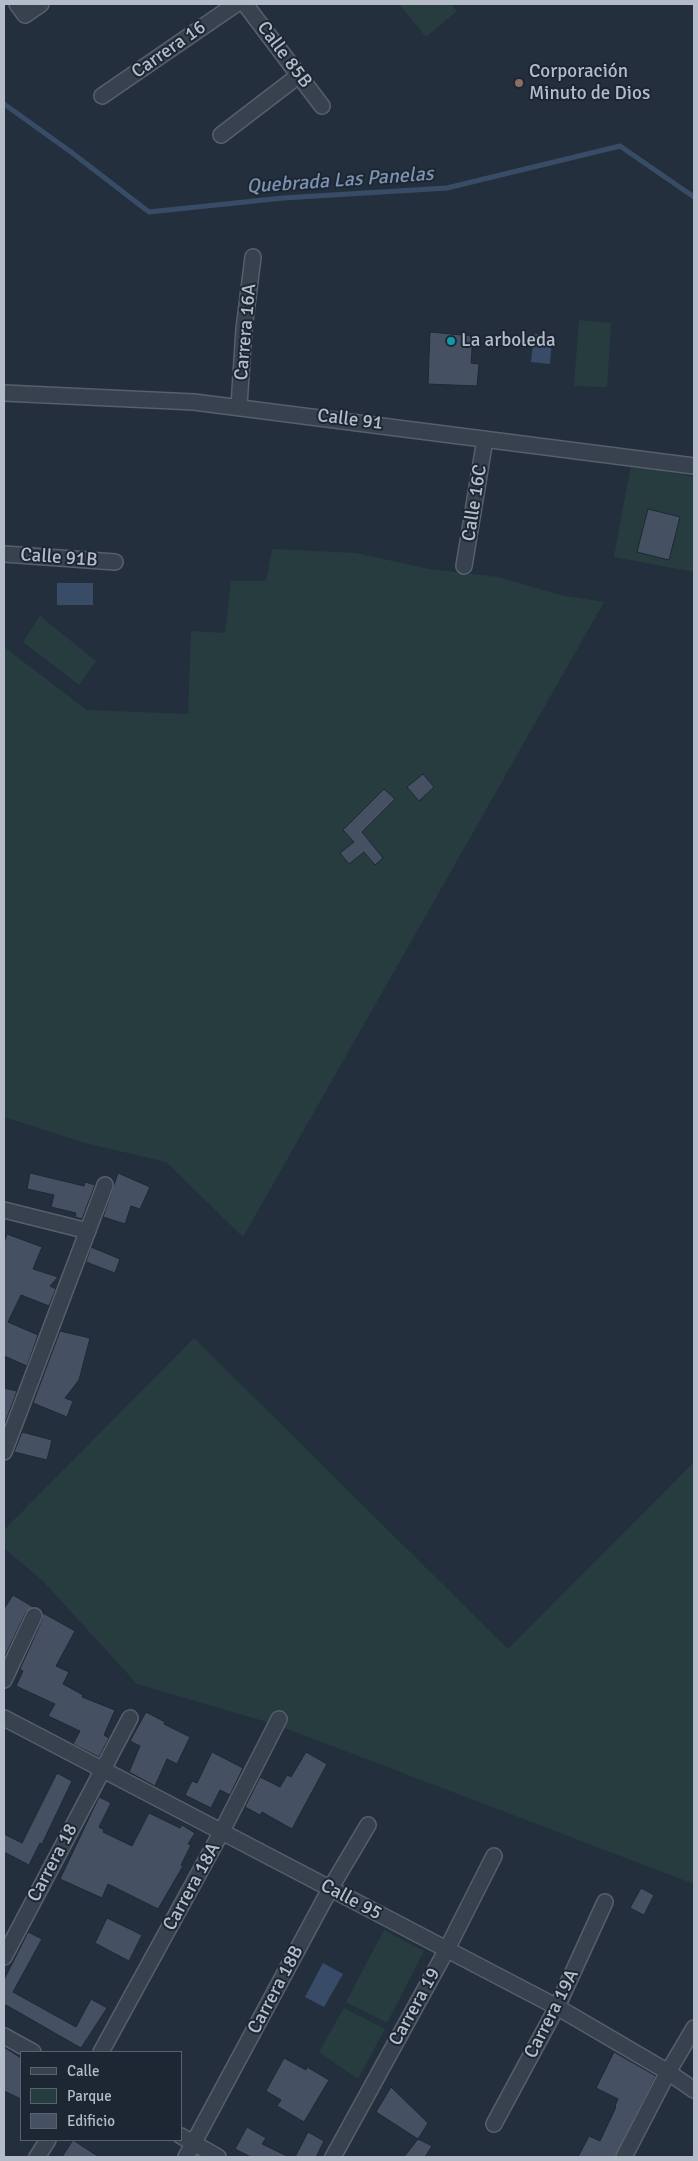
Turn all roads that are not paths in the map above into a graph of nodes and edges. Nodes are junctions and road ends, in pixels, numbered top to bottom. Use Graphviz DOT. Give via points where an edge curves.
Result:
graph roads {
  1 [pos="41,4"];
  2 [pos="236,4"];
  3 [pos="245,4"];
  4 [pos="21,10"];
  5 [pos="298,76"];
  6 [pos="102,96"];
  7 [pos="322,106"];
  8 [pos="221,135"];
  9 [pos="253,257"];
  10 [pos="4,394"];
  11 [pos="239,406"];
  12 [pos="485,439"];
  13 [pos="694,466"];
  14 [pos="4,554"];
  15 [pos="115,562"];
  16 [pos="464,566"];
  17 [pos="105,1185"];
  18 [pos="4,1210"];
  19 [pos="88,1231"];
  20 [pos="4,1452"];
  21 [pos="34,1616"];
  22 [pos="4,1680"];
  23 [pos="4,1718"];
  24 [pos="130,1718"];
  25 [pos="279,1719"];
  26 [pos="102,1769"];
  27 [pos="368,1825"];
  28 [pos="221,1833"];
  29 [pos="494,1856"];
  30 [pos="330,1889"];
  31 [pos="606,1902"];
  32 [pos="446,1950"];
  33 [pos="4,1957"];
  34 [pos="557,2007"];
  35 [pos="694,2028"];
  36 [pos="4,2036"];
  37 [pos="31,2051"];
  38 [pos="102,2051"];
  39 [pos="668,2072"];
  40 [pos="694,2090"];
  41 [pos="494,2124"];
  42 [pos="188,2140"];
  43 [pos="47,2141"];
  44 [pos="37,2157"];
  45 [pos="186,2157"];
  46 [pos="218,2157"];
  47 [pos="332,2157"];
  48 [pos="624,2157"];
  1 -- 4 [label="street"];
  2 -- 6 [label="street, Carrera 16"];
  3 -- 5 [label="street, Calle 85B"];
  5 -- 7 [label="street, Calle 85B"];
  5 -- 8 [label="street"];
  9 -- 11 [label="street, Carrera 16A"];
  10 -- 11 [label="street, Calle 91"];
  11 -- 12 [label="street, Calle 91"];
  12 -- 13 [label="street, Calle 91"];
  12 -- 16 [label="street, Calle 16C"];
  14 -- 15 [label="street, Calle 91B"];
  17 -- 19 [label="street"];
  18 -- 19 [label="street"];
  19 -- 20 [label="street"];
  21 -- 22 [label="street"];
  23 -- 26 [label="street, Calle 95"];
  24 -- 26 [label="street, Carrera 18"];
  25 -- 28 [label="street, Carrera 18A"];
  26 -- 28 [label="street, Calle 95"];
  26 -- 33 [label="street, Carrera 18"];
  27 -- 30 [label="street, Carrera 18B"];
  28 -- 30 [label="street, Calle 95"];
  28 -- 38 [label="street, Carrera 18A"];
  29 -- 32 [label="street, Carrera 19"];
  30 -- 32 [label="street, Calle 95"];
  30 -- 42 [label="street, Carrera 18B"];
  31 -- 34 [label="street, Carrera 19A"];
  32 -- 34 [label="street, Calle 95"];
  32 -- 47 [label="street, Carrera 19"];
  34 -- 39 [label="street, Calle 95"];
  34 -- 41 [label="street, Carrera 19A"];
  35 -- 39 [label="street"];
  36 -- 37 [label="street"];
  39 -- 40 [label="street, Calle 95"];
  39 -- 48 [label="street"];
  42 -- 45 [label="street, Carrera 18B"];
  42 -- 46 [label="street"];
  43 -- 44 [label="street"];
}
